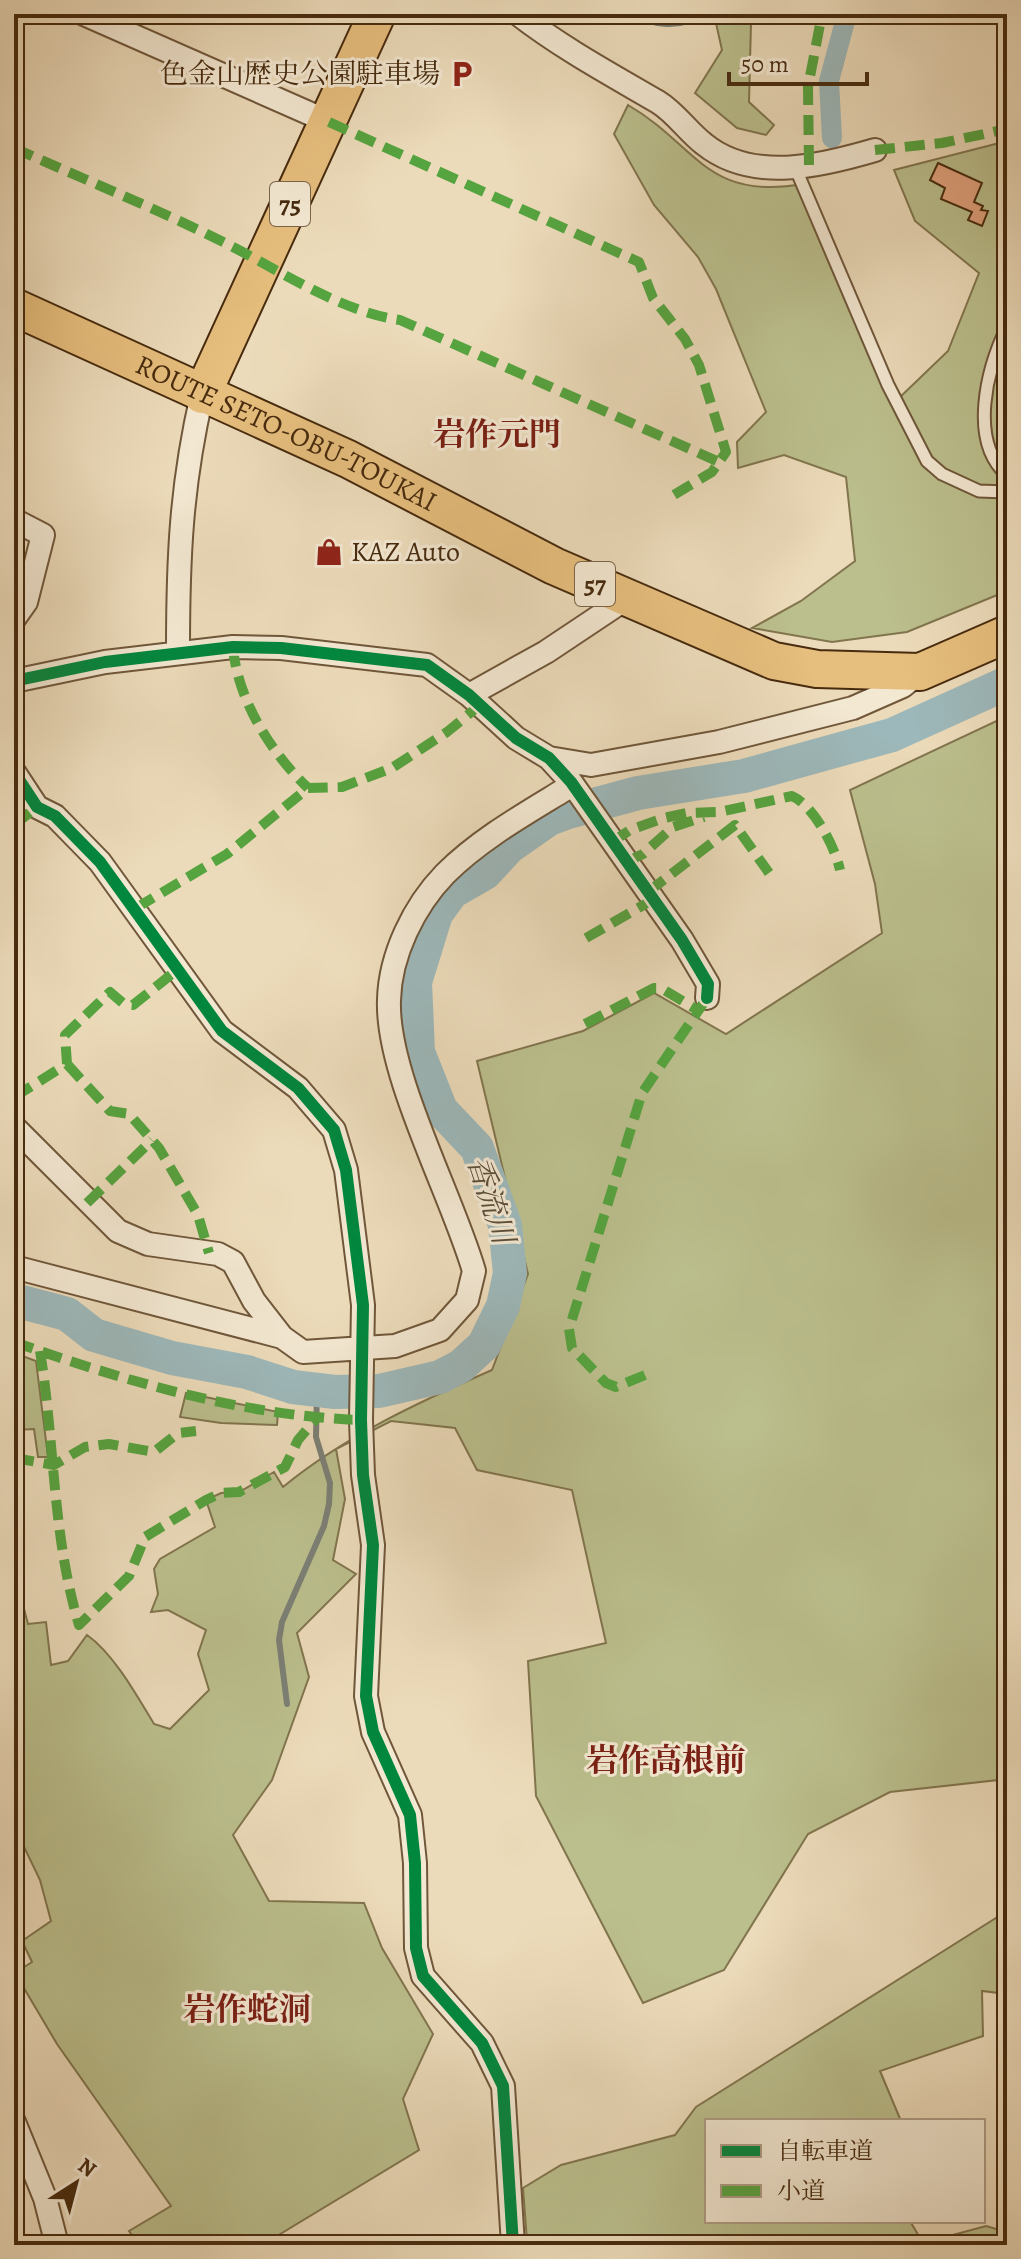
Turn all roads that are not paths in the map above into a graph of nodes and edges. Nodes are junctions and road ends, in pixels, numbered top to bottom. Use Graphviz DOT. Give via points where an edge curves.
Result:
graph roads {
  1 [pos="84,14"];
  2 [pos="377,14"];
  3 [pos="518,14"];
  4 [pos="329,122"];
  5 [pos="875,150"];
  6 [pos="795,166"];
  7 [pos="14,307"];
  8 [pos="1007,327"];
  9 [pos="202,395"];
  10 [pos="1007,475"];
  11 [pos="1007,492"];
  12 [pos="14,520"];
  13 [pos="627,598"];
  14 [pos="14,619"];
  15 [pos="1007,634"];
  16 [pos="178,650"];
  17 [pos="920,672"];
  18 [pos="14,681"];
  19 [pos="469,695"];
  20 [pos="549,758"];
  21 [pos="14,772"];
  22 [pos="572,785"];
  23 [pos="707,998"];
  24 [pos="14,1127"];
  25 [pos="14,1267"];
  26 [pos="282,1337"];
  27 [pos="360,1350"];
  28 [pos="14,2122"];
  29 [pos="57,2245"];
  30 [pos="513,2245"];
  1 -- 4 [label="street"];
  2 -- 4 [label="main road, 75"];
  3 -- 6 [label="street" via="663,105 705,146 738,163 770,169"];
  4 -- 9 [label="main road, 75"];
  5 -- 6 [label="street"];
  6 -- 11 [label="lane" via="888,385 927,461 979,491"];
  7 -- 9 [label="main road, ROUTE SETO-OBU-TOUKAI / 57"];
  8 -- 10 [label="lane" via="995,351 986,404 988,453"];
  9 -- 13 [label="main road, ROUTE SETO-OBU-TOUKAI / 57" via="348,459"];
  9 -- 16 [label="street" via="185,469"];
  12 -- 14 [label="street" via="43,535 26,602"];
  13 -- 17 [label="main road, ROUTE SETO-OBU-TOUKAI / 57" via="774,661 817,669"];
  13 -- 19 [label="street"];
  15 -- 17 [label="main road, ROUTE SETO-OBU-TOUKAI / 57"];
  16 -- 18 [label="street"];
  16 -- 19 [label="street" via="281,648 427,665"];
  17 -- 20 [label="street" via="903,686 853,708 719,742 591,765"];
  19 -- 20 [label="street" via="516,738"];
  20 -- 22 [label="street"];
  21 -- 27 [label="street" via="37,807 55,816 100,862 222,1031 298,1088 334,1130 346,1170 363,1305"];
  22 -- 23 [label="street" via="682,940 708,984"];
  22 -- 27 [label="street" via="493,834 445,875 397,952 389,1000 395,1047 474,1271 467,1300 440,1330 395,1346"];
  24 -- 26 [label="street" via="118,1231 148,1244 218,1254 233,1262"];
  25 -- 26 [label="street"];
  26 -- 27 [label="street" via="303,1352"];
  27 -- 30 [label="street" via="363,1475 373,1545 366,1696 373,1732 410,1815 416,1948 423,1976 482,2043 503,2086"];
  28 -- 29 [label="street" via="45,2198"];
}
